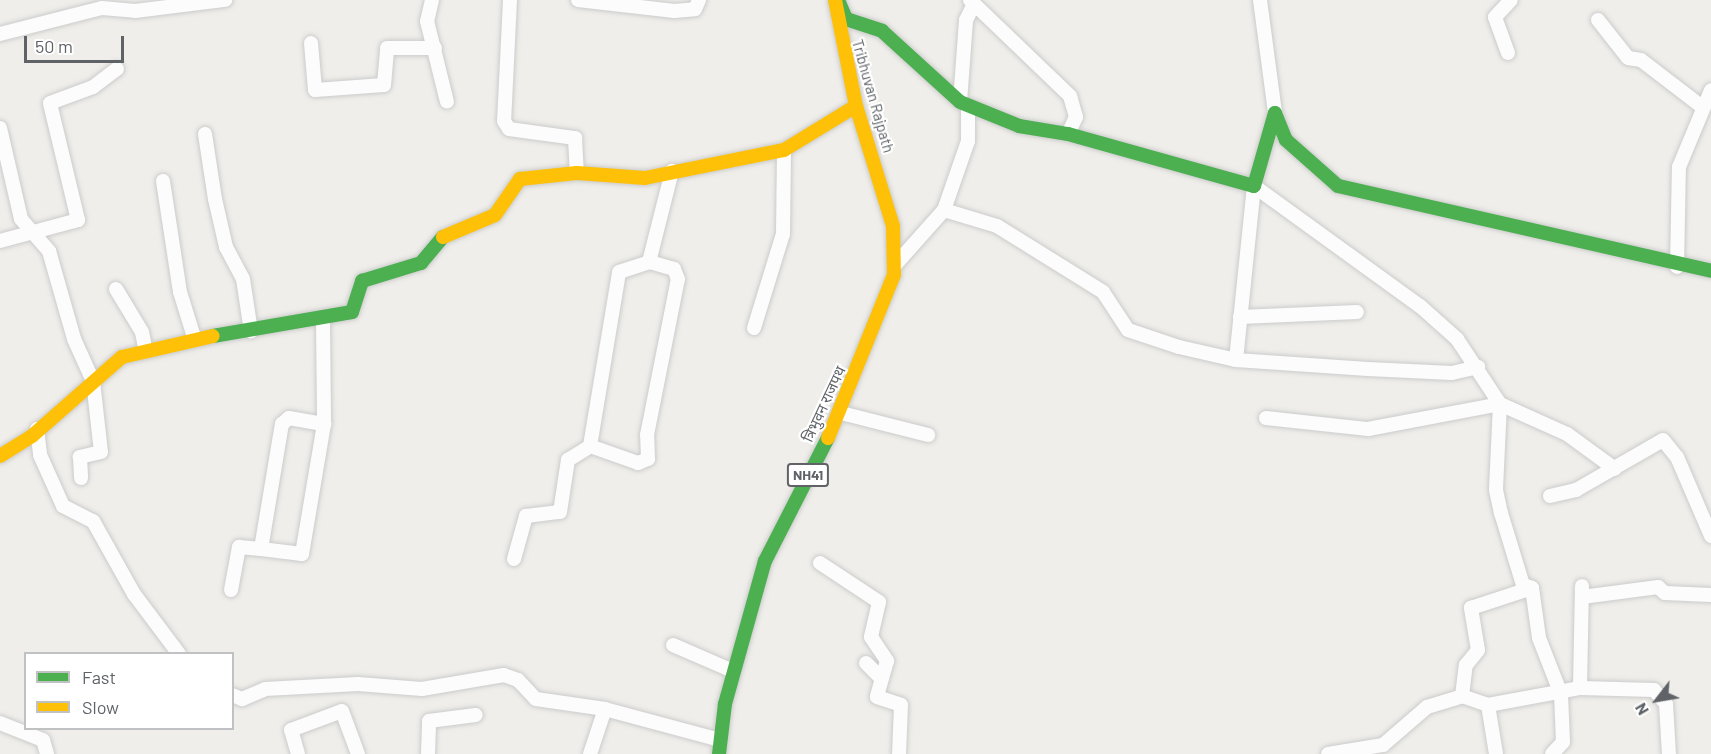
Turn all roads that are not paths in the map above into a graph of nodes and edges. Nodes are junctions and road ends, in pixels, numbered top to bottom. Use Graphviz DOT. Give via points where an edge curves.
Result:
graph roads {
  1 [pos="225,0"];
  2 [pos="432,0"];
  3 [pos="510,0"];
  4 [pos="578,0"];
  5 [pos="699,0"];
  6 [pos="836,0"];
  7 [pos="1260,0"];
  8 [pos="1511,0"];
  9 [pos="192,2"];
  10 [pos="972,2"];
  11 [pos="135,5"];
  12 [pos="1598,20"];
  13 [pos="0,34"];
  14 [pos="311,43"];
  15 [pos="435,48"];
  16 [pos="1508,53"];
  17 [pos="117,69"];
  18 [pos="1711,90"];
  19 [pos="447,102"];
  20 [pos="964,105"];
  21 [pos="1701,105"];
  22 [pos="856,106"];
  23 [pos="1275,113"];
  24 [pos="0,128"];
  25 [pos="205,134"];
  26 [pos="1068,134"];
  27 [pos="784,150"];
  28 [pos="672,171"];
  29 [pos="577,174"];
  30 [pos="164,181"];
  31 [pos="1254,186"];
  32 [pos="887,200"];
  33 [pos="944,210"];
  34 [pos="33,234"];
  35 [pos="0,241"];
  36 [pos="649,262"];
  37 [pos="895,265"];
  38 [pos="1677,267"];
  39 [pos="1711,271"];
  40 [pos="116,289"];
  41 [pos="1357,312"];
  42 [pos="1240,317"];
  43 [pos="323,321"];
  44 [pos="753,328"];
  45 [pos="251,331"];
  46 [pos="194,338"];
  47 [pos="145,348"];
  48 [pos="1236,360"];
  49 [pos="1478,367"];
  50 [pos="93,381"];
  51 [pos="1500,404"];
  52 [pos="841,413"];
  53 [pos="1266,418"];
  54 [pos="324,424"];
  55 [pos="37,429"];
  56 [pos="928,435"];
  57 [pos="590,446"];
  58 [pos="0,456"];
  59 [pos="1615,469"];
  60 [pos="81,478"];
  61 [pos="1550,496"];
  62 [pos="1711,536"];
  63 [pos="261,549"];
  64 [pos="514,559"];
  65 [pos="819,563"];
  66 [pos="1532,588"];
  67 [pos="231,590"];
  68 [pos="1711,595"];
  69 [pos="673,645"];
  70 [pos="178,652"];
  71 [pos="866,663"];
  72 [pos="733,671"];
  73 [pos="879,676"];
  74 [pos="1580,688"];
  75 [pos="1561,694"];
  76 [pos="234,696"];
  77 [pos="1462,696"];
  78 [pos="1488,705"];
  79 [pos="605,709"];
  80 [pos="476,715"];
  81 [pos="0,723"];
  82 [pos="720,747"];
  83 [pos="48,754"];
  84 [pos="298,754"];
  85 [pos="358,754"];
  86 [pos="428,754"];
  87 [pos="590,754"];
  88 [pos="899,754"];
  89 [pos="1328,754"];
  90 [pos="1496,754"];
  91 [pos="1552,754"];
  92 [pos="1669,754"];
  1 -- 9 [label="street"];
  2 -- 15 [label="street" via="427,21"];
  3 -- 29 [label="street" via="504,121 509,129 575,138"];
  4 -- 5 [label="street" via="674,11 695,9"];
  6 -- 20 [label="main road" via="846,19 882,31"];
  6 -- 22 [label="main road, Tribhuvan Rajpath / NH41"];
  7 -- 23 [label="street"];
  8 -- 16 [label="street" via="1495,17"];
  9 -- 11 [label="street"];
  10 -- 20 [label="street" via="966,20"];
  10 -- 26 [label="street" via="1070,96 1076,117"];
  11 -- 13 [label="street" via="102,8"];
  12 -- 21 [label="street" via="1628,58 1641,60"];
  14 -- 15 [label="street" via="315,90 384,85 387,48"];
  15 -- 19 [label="street"];
  17 -- 34 [label="street" via="93,87 50,103 78,219"];
  18 -- 21 [label="street"];
  20 -- 26 [label="main road" via="1019,126"];
  20 -- 33 [label="street" via="968,141"];
  21 -- 38 [label="street" via="1679,167"];
  22 -- 27 [label="main road"];
  22 -- 32 [label="main road, Tribhuvan Rajpath / NH41"];
  23 -- 31 [label="main road"];
  23 -- 38 [label="main road" via="1286,140 1338,186"];
  24 -- 34 [label="street" via="21,219"];
  25 -- 45 [label="street" via="217,209 226,247 243,279"];
  26 -- 31 [label="main road"];
  27 -- 28 [label="main road"];
  27 -- 44 [label="street" via="783,234"];
  28 -- 29 [label="main road" via="645,178"];
  28 -- 36 [label="street"];
  29 -- 43 [label="main road" via="520,179 495,215 449,230 421,263 362,281 352,312"];
  30 -- 46 [label="street" via="180,292"];
  31 -- 42 [label="street"];
  31 -- 49 [label="street" via="1419,306"];
  32 -- 37 [label="main road, त्रिभुवन राजपथ / NH41"];
  33 -- 37 [label="street"];
  33 -- 48 [label="street" via="984,219 1044,261 1087,280 1103,292 1128,330"];
  34 -- 35 [label="street"];
  34 -- 50 [label="street" via="49,251 60,278 74,339"];
  36 -- 57 [label="street" via="619,272"];
  36 -- 57 [label="street" via="674,269 678,279 647,435 648,459 638,463"];
  37 -- 52 [label="main road, त्रिभुवन राजपथ / NH41" via="887,300"];
  38 -- 39 [label="main road"];
  40 -- 47 [label="street" via="142,332"];
  41 -- 42 [label="street"];
  42 -- 48 [label="street"];
  43 -- 45 [label="main road"];
  43 -- 54 [label="street"];
  45 -- 46 [label="main road"];
  46 -- 47 [label="main road"];
  47 -- 50 [label="main road" via="122,357"];
  48 -- 49 [label="street" via="1452,373"];
  49 -- 51 [label="street"];
  50 -- 55 [label="main road"];
  50 -- 60 [label="street" via="101,452 80,458"];
  51 -- 53 [label="street" via="1368,429"];
  51 -- 59 [label="street" via="1567,434"];
  51 -- 66 [label="street" via="1496,490 1523,585"];
  52 -- 56 [label="street"];
  52 -- 72 [label="main road, त्रिभुवन राजपथ / NH41" via="765,561"];
  54 -- 63 [label="street" via="289,418 282,424"];
  54 -- 63 [label="street" via="302,554"];
  55 -- 58 [label="main road"];
  55 -- 70 [label="street" via="40,455 63,506 93,521 134,594"];
  57 -- 64 [label="street" via="568,460 560,512 526,516"];
  59 -- 61 [label="street" via="1576,490"];
  59 -- 62 [label="street" via="1663,440 1677,457"];
  63 -- 67 [label="street" via="239,547"];
  65 -- 73 [label="street" via="879,602 871,637 888,661"];
  66 -- 75 [label="street" via="1539,638"];
  66 -- 77 [label="street" via="1471,608 1478,650 1467,665"];
  68 -- 74 [label="street" via="1665,593 1658,587 1582,591"];
  69 -- 72 [label="street"];
  71 -- 73 [label="street"];
  72 -- 82 [label="main road, त्रिभुवन राजपथ / NH41"];
  73 -- 88 [label="street" via="878,699 902,705"];
  74 -- 75 [label="street"];
  74 -- 92 [label="street" via="1653,690 1666,704"];
  75 -- 78 [label="street"];
  75 -- 91 [label="street" via="1563,742"];
  76 -- 79 [label="street" via="242,699 265,689 358,684 422,689 504,675 518,680 536,699"];
  77 -- 78 [label="street"];
  77 -- 89 [label="street" via="1427,707 1383,746"];
  78 -- 90 [label="street"];
  79 -- 82 [label="street"];
  79 -- 87 [label="street"];
  80 -- 86 [label="street" via="429,722"];
  81 -- 83 [label="street" via="43,740"];
  84 -- 85 [label="street" via="291,730 342,711"];
}
